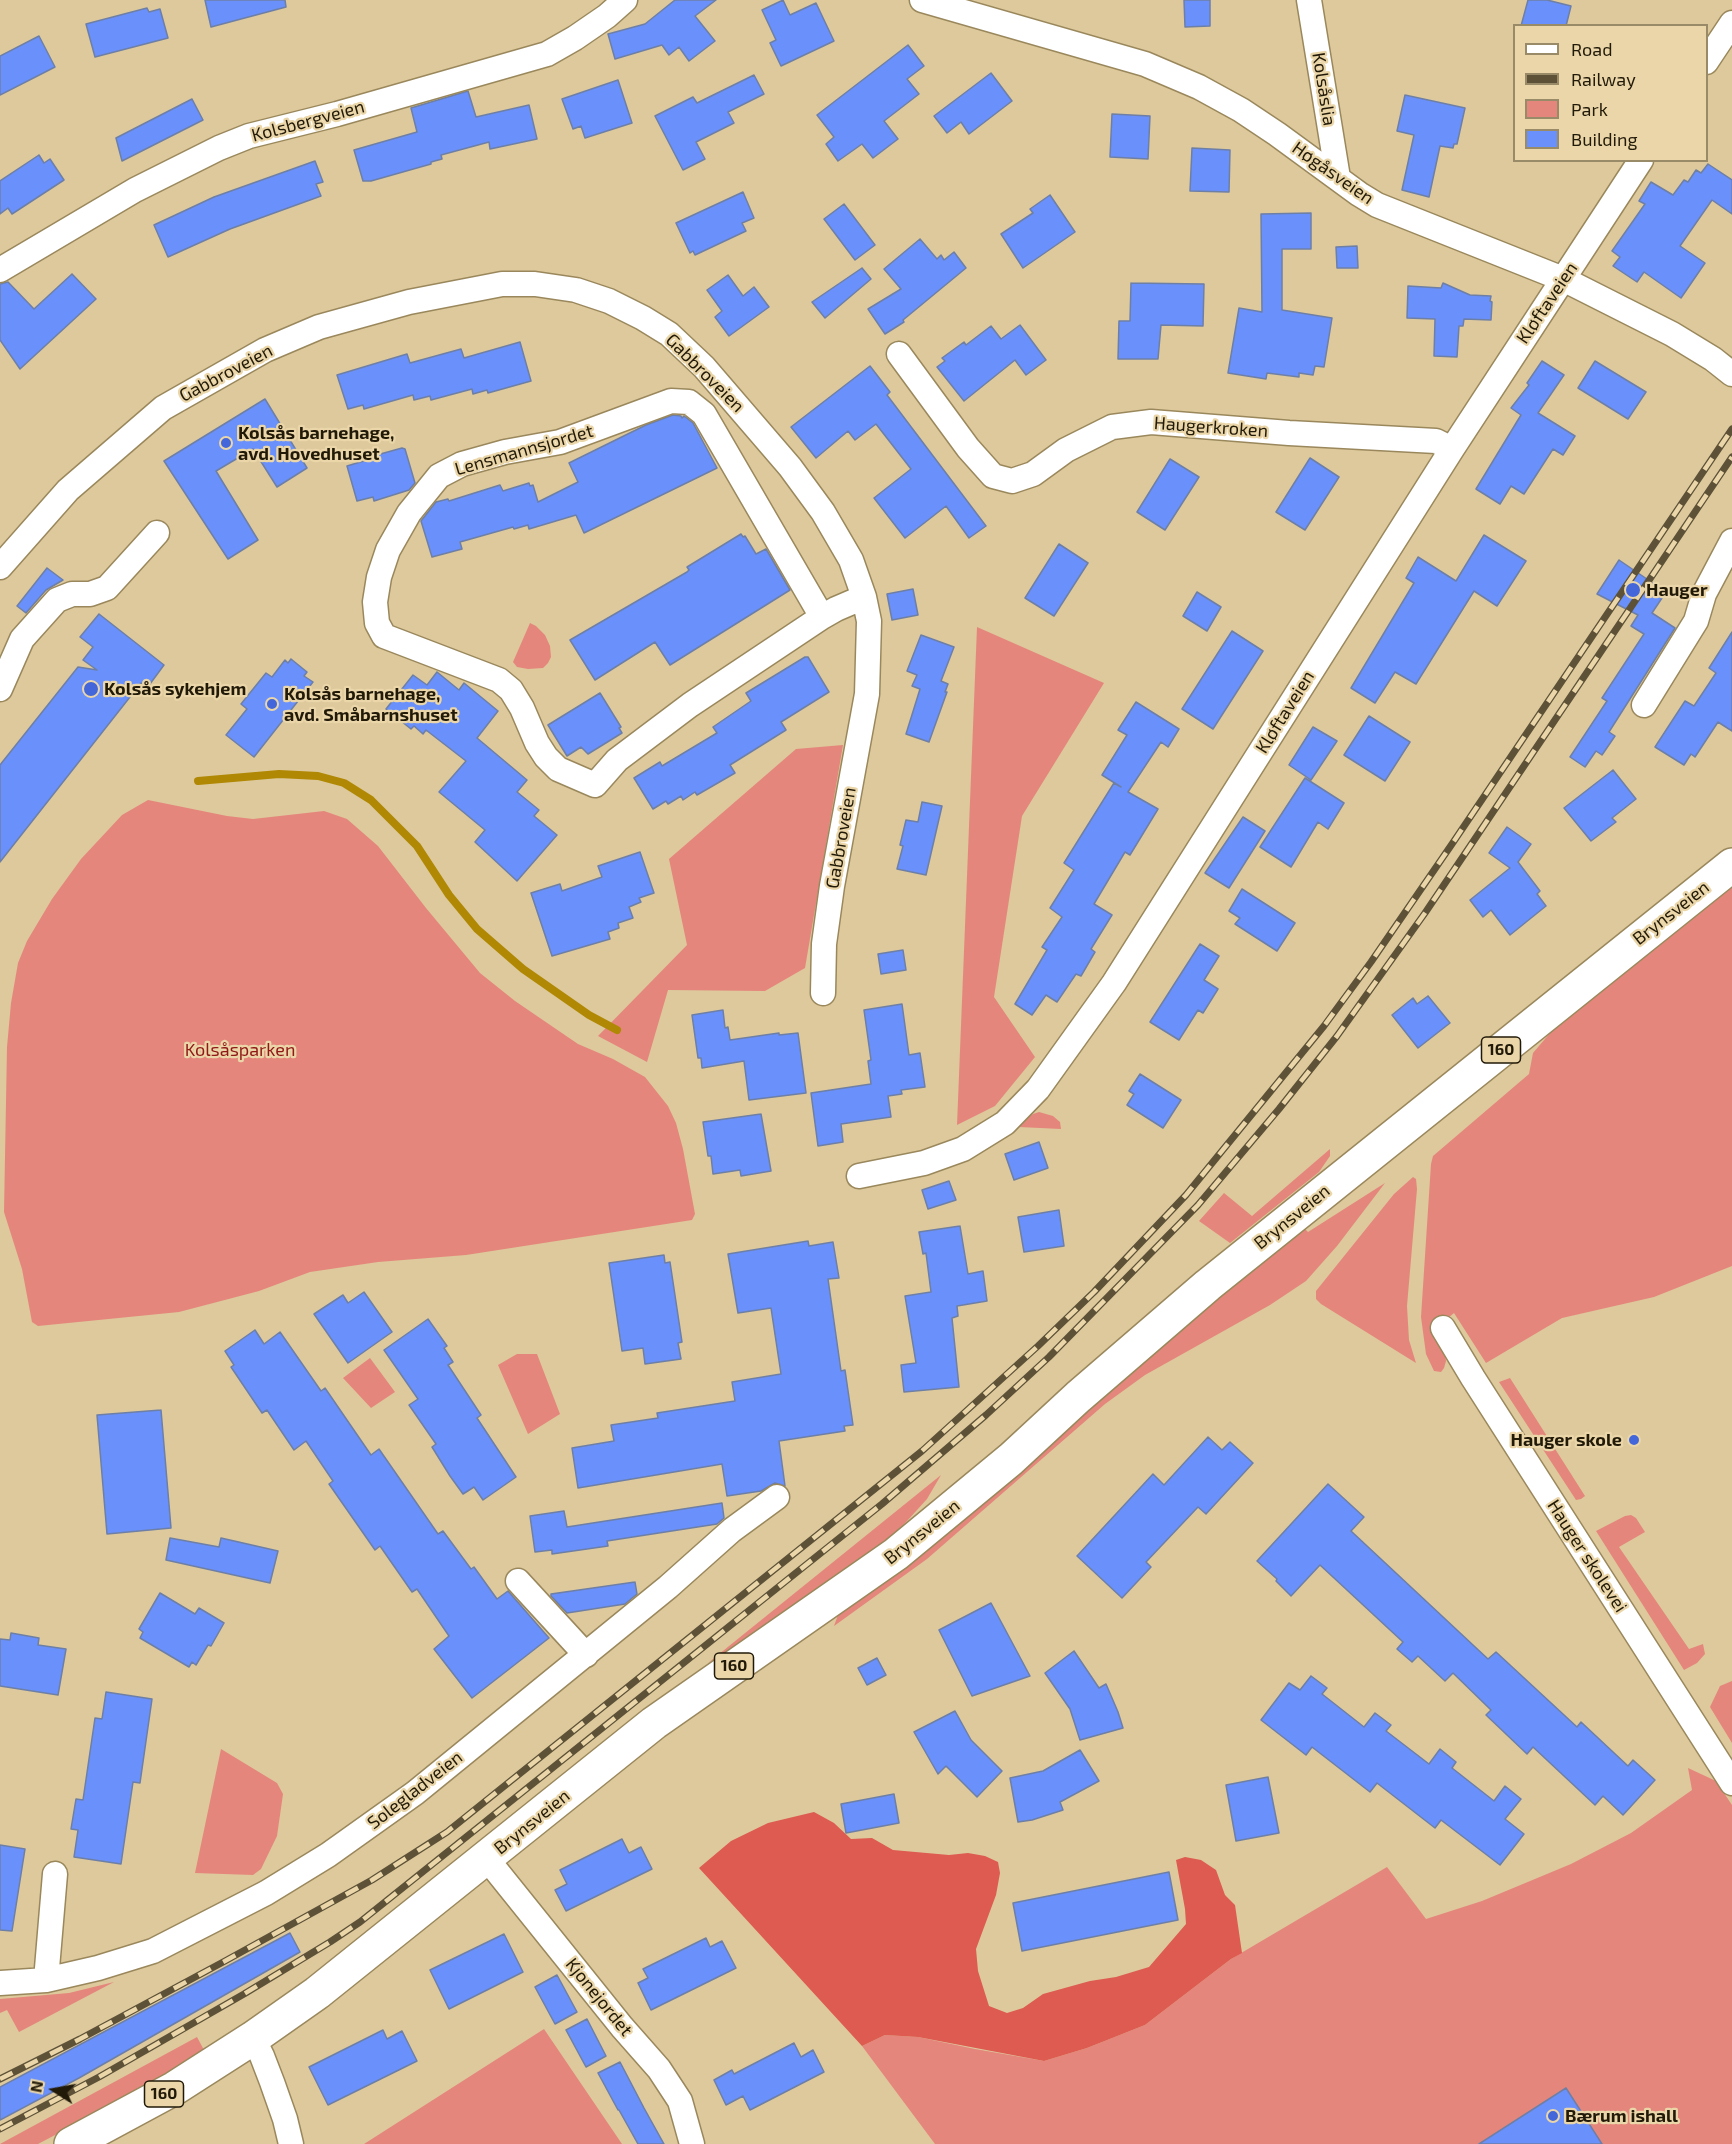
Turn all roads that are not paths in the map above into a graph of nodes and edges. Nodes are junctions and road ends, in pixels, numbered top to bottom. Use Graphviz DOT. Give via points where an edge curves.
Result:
graph roads {
  1 [pos="625,0"];
  2 [pos="922,0"];
  3 [pos="1309,0"];
  4 [pos="1732,23"];
  5 [pos="1708,60"];
  6 [pos="1640,162"];
  7 [pos="1338,178"];
  8 [pos="0,270"];
  9 [pos="1563,279"];
  10 [pos="899,354"];
  11 [pos="1732,375"];
  12 [pos="1452,449"];
  13 [pos="157,533"];
  14 [pos="1732,541"];
  15 [pos="0,567"];
  16 [pos="864,597"];
  17 [pos="822,617"];
  18 [pos="0,689"];
  19 [pos="1644,705"];
  20 [pos="1732,865"];
  21 [pos="823,993"];
  22 [pos="859,1176"];
  23 [pos="1443,1328"];
  24 [pos="777,1497"];
  25 [pos="518,1581"];
  26 [pos="586,1655"];
  27 [pos="1732,1783"];
  28 [pos="487,1859"];
  29 [pos="55,1874"];
  30 [pos="46,1980"];
  31 [pos="0,1983"];
  32 [pos="253,2038"];
  33 [pos="71,2144"];
  34 [pos="291,2144"];
  35 [pos="692,2144"];
  1 -- 8 [label="street, Kolsbergveien" via="547,54 249,136 219,148 135,190"];
  2 -- 7 [label="street, Høgåsveien" via="1145,64 1199,87 1241,110"];
  3 -- 7 [label="street, Kolsåslia"];
  4 -- 5 [label="street"];
  6 -- 9 [label="street, Kløftaveien"];
  7 -- 9 [label="street, Høgåsveien" via="1398,215"];
  9 -- 11 [label="street, Høgåsveien" via="1672,334"];
  9 -- 12 [label="street, Kløftaveien"];
  10 -- 12 [label="street, Haugerkroken" via="968,448 993,476 1012,481 1033,474 1066,450 1112,427 1151,422 1436,441"];
  12 -- 22 [label="street, Kløftaveien" via="1114,983 1038,1089 1005,1123 963,1149 924,1163"];
  13 -- 18 [label="street" via="107,588 57,600 22,639"];
  14 -- 19 [label="street" via="1704,594 1696,621"];
  15 -- 16 [label="street, Gabbroveien" via="68,490 128,437 163,408 254,356 319,327 409,302 502,284 535,284 609,300 669,334 704,367 790,467 823,512 851,560"];
  16 -- 17 [label="street, Lensmannsjordet"];
  16 -- 21 [label="street, Gabbroveien" via="870,652 867,694 832,886 824,944"];
  17 -- 17 [label="street, Lensmannsjordet" via="704,414 689,402 680,401 652,407 560,442 462,464 439,476 396,534 379,578 375,602 377,623 384,636 499,680 522,708 546,757 558,769 595,784 617,760 690,705"];
  20 -- 28 [label="main road, Brynsveien / 160" via="1208,1285 1011,1460 896,1554 654,1723"];
  23 -- 27 [label="street, Hauger skolevei"];
  24 -- 26 [label="street, Solegladveien" via="732,1530"];
  25 -- 26 [label="street"];
  26 -- 30 [label="street, Solegladveien" via="383,1816 266,1893 153,1951"];
  28 -- 32 [label="main road, Brynsveien / 160"];
  28 -- 35 [label="street, Kjonejordet" via="659,2069 680,2101"];
  29 -- 30 [label="street"];
  30 -- 31 [label="street, Solegladveien"];
  32 -- 33 [label="main road, Brynsveien / 160" via="175,2088"];
  32 -- 34 [label="street" via="272,2082"];
}
